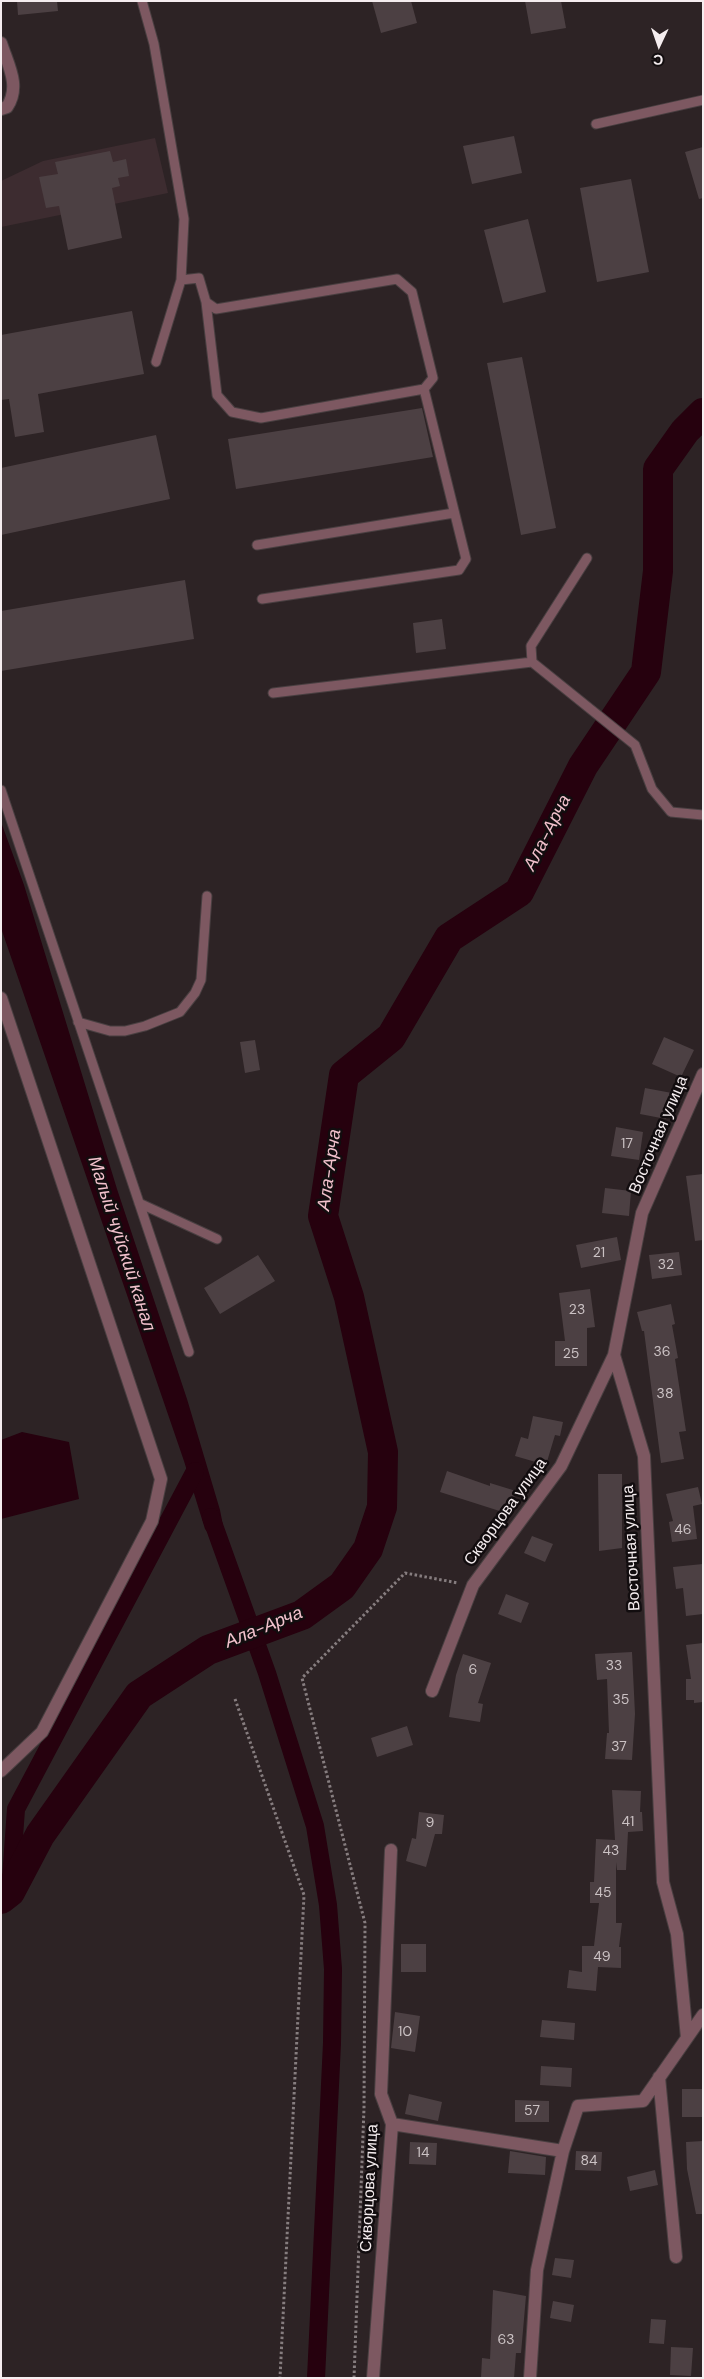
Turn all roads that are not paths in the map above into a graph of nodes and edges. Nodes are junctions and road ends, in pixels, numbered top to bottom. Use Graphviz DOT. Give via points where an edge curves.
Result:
graph roads {
  1 [pos="142,1"];
  2 [pos="1,43"];
  3 [pos="703,100"];
  4 [pos="1,108"];
  5 [pos="596,124"];
  6 [pos="181,280"];
  7 [pos="206,302"];
  8 [pos="156,362"];
  9 [pos="424,388"];
  10 [pos="454,513"];
  11 [pos="257,545"];
  12 [pos="587,558"];
  13 [pos="262,599"];
  14 [pos="532,662"];
  15 [pos="273,693"];
  16 [pos="1,790"];
  17 [pos="703,815"];
  18 [pos="207,896"];
  19 [pos="1,998"];
  20 [pos="78,1022"];
  21 [pos="703,1074"];
  22 [pos="139,1203"];
  23 [pos="218,1240"];
  24 [pos="189,1352"];
  25 [pos="614,1355"];
  26 [pos="432,1691"];
  27 [pos="1,1771"];
  28 [pos="390,1850"];
  29 [pos="703,2015"];
  30 [pos="687,2038"];
  31 [pos="659,2077"];
  32 [pos="392,2124"];
  33 [pos="562,2151"];
  34 [pos="676,2257"];
  35 [pos="373,2378"];
  36 [pos="530,2378"];
  1 -- 6 [label="lane" via="154,44 184,219"];
  2 -- 4 [label="street" via="15,88 7,107"];
  3 -- 5 [label="lane"];
  6 -- 7 [label="lane" via="198,278"];
  6 -- 8 [label="lane"];
  7 -- 9 [label="lane" via="217,395 232,412 260,418"];
  7 -- 9 [label="lane" via="216,310 397,279 412,292 432,378"];
  9 -- 10 [label="lane"];
  10 -- 11 [label="lane"];
  10 -- 13 [label="lane" via="466,559 459,570"];
  12 -- 14 [label="lane" via="531,646"];
  14 -- 15 [label="lane"];
  14 -- 17 [label="lane" via="635,745 652,789 671,812"];
  16 -- 20 [label="lane"];
  18 -- 20 [label="lane" via="201,980 180,1012 125,1031 110,1031"];
  19 -- 27 [label="street" via="162,1479 152,1521 42,1732"];
  20 -- 22 [label="lane"];
  21 -- 25 [label="street, Восточная улица" via="642,1213"];
  22 -- 23 [label="lane"];
  22 -- 24 [label="lane"];
  25 -- 26 [label="street, Скворцова улица" via="560,1466 472,1585"];
  25 -- 30 [label="street, Восточная улица" via="644,1456 663,1882 677,1934"];
  28 -- 32 [label="street, Скворцова улица" via="381,2094"];
  29 -- 30 [label="street"];
  30 -- 31 [label="street"];
  31 -- 33 [label="street" via="642,2101 578,2106"];
  31 -- 34 [label="street"];
  32 -- 33 [label="street"];
  32 -- 35 [label="street, Скворцова улица"];
  33 -- 36 [label="street" via="538,2270"];
}
